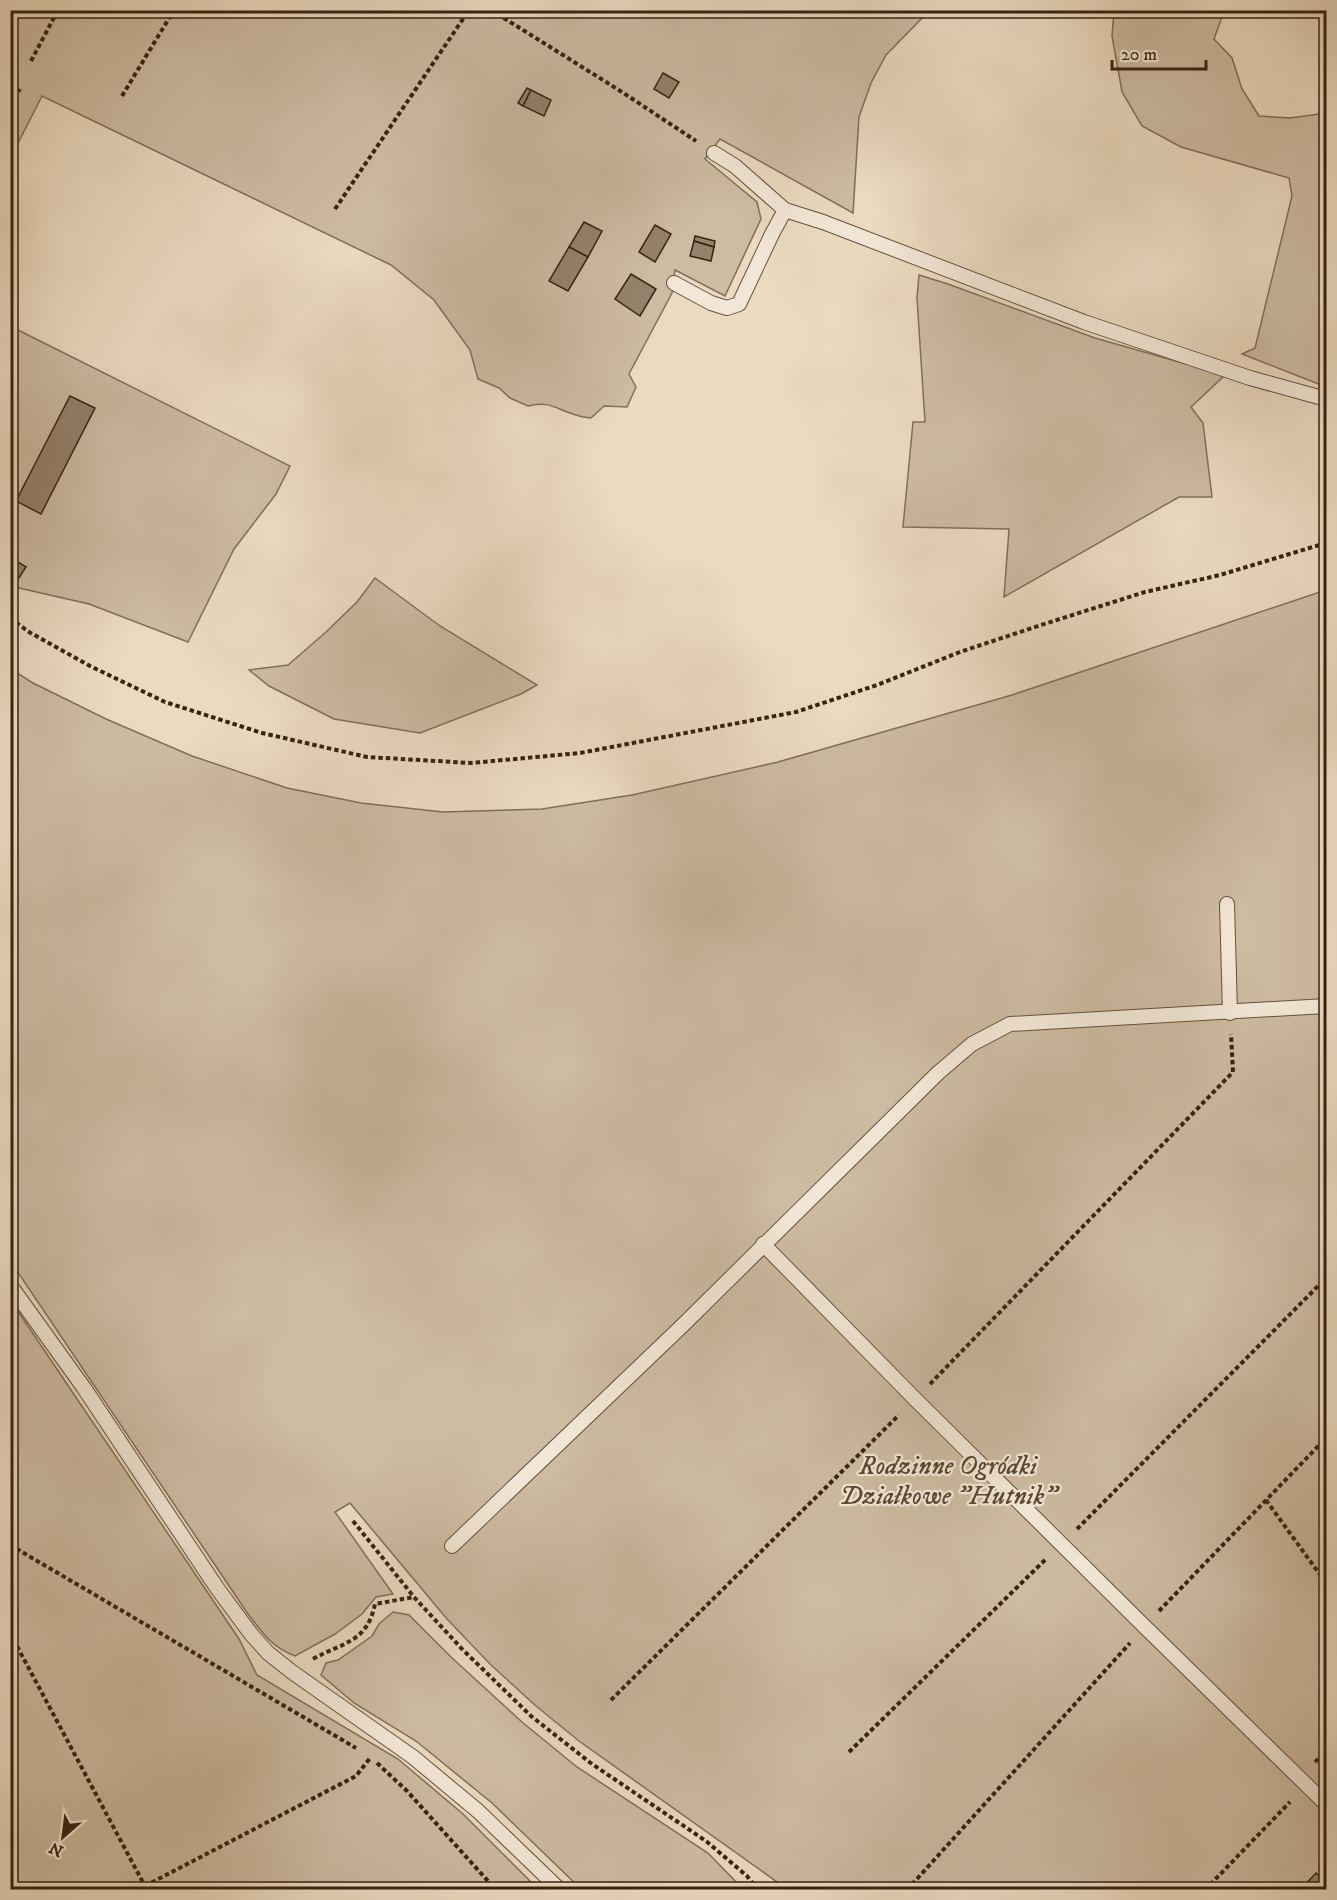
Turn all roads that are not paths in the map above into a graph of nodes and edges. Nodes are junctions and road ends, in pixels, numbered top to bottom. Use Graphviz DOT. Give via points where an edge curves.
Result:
graph roads {
  1 [pos="714,153"];
  2 [pos="785,210"];
  3 [pos="674,283"];
  4 [pos="1326,399"];
  5 [pos="1227,904"];
  6 [pos="1326,1006"];
  7 [pos="1230,1013"];
  8 [pos="763,1244"];
  9 [pos="10,1285"];
  10 [pos="452,1546"];
  11 [pos="1326,1804"];
  12 [pos="560,1890"];
  1 -- 2 [label="lane" via="735,166"];
  2 -- 3 [label="lane" via="738,304 727,308 711,303"];
  2 -- 4 [label="lane" via="1084,322 1250,378"];
  5 -- 7 [label="lane"];
  6 -- 7 [label="lane"];
  7 -- 8 [label="lane" via="1010,1024 972,1044 938,1073"];
  8 -- 10 [label="lane"];
  8 -- 11 [label="lane"];
  9 -- 12 [label="lane" via="84,1388 217,1588 268,1653 413,1757 478,1810"];
}
